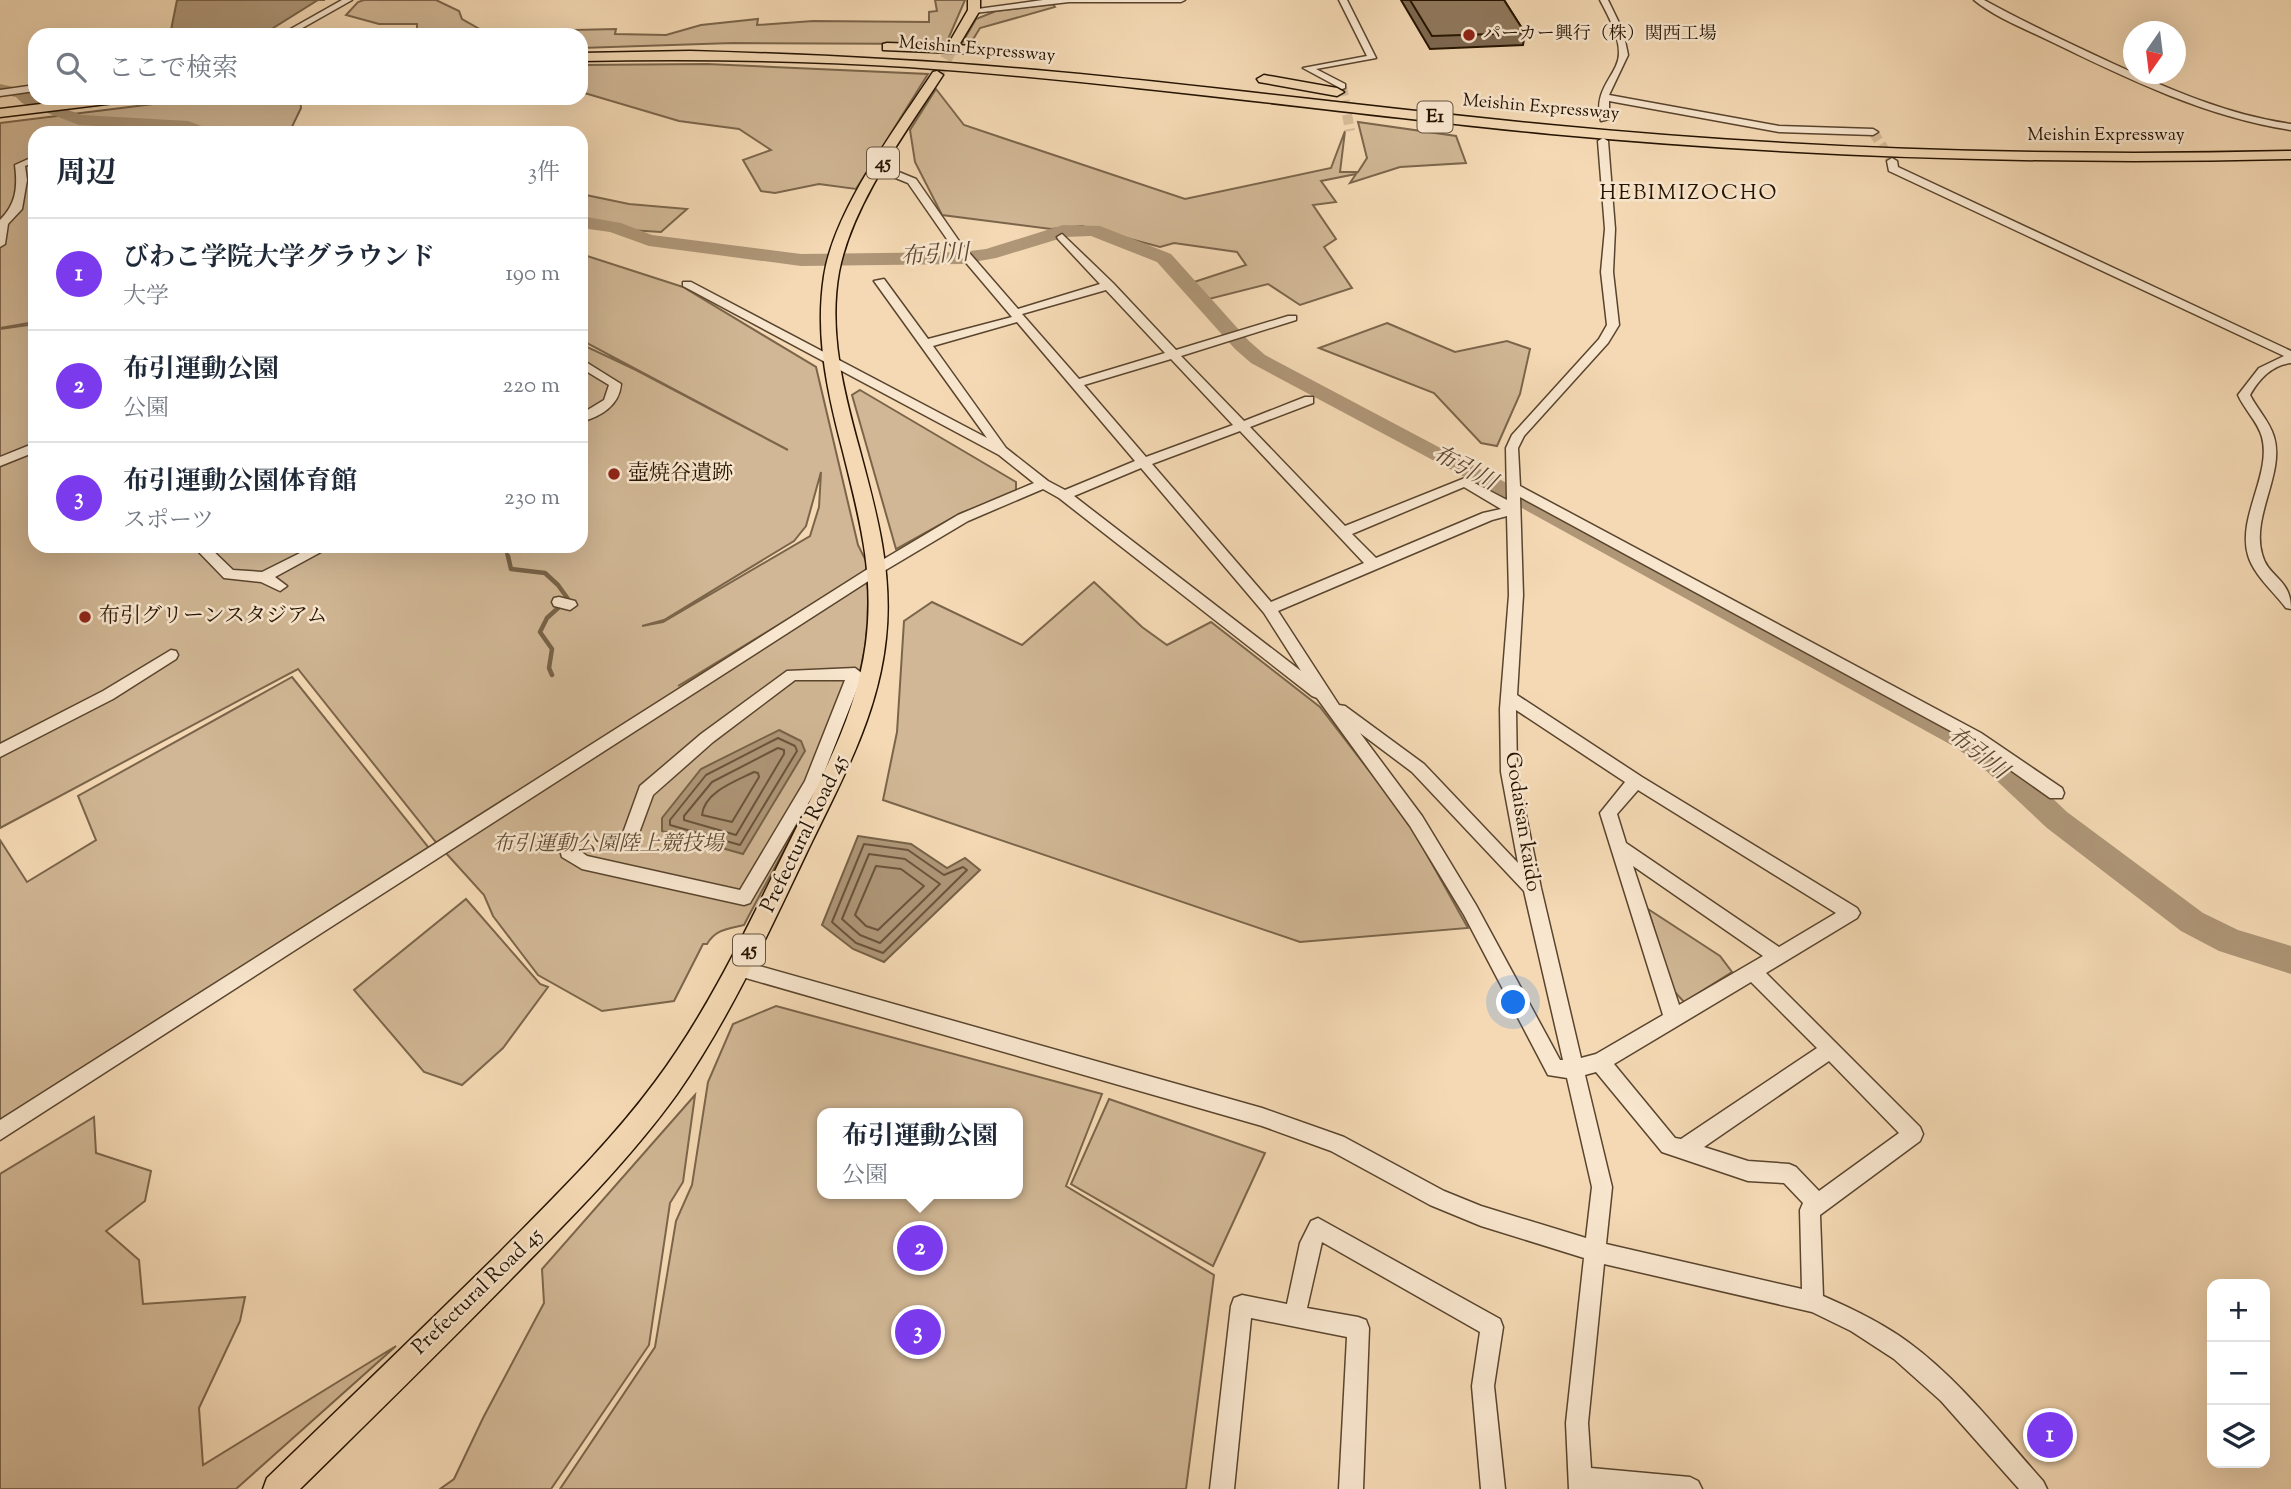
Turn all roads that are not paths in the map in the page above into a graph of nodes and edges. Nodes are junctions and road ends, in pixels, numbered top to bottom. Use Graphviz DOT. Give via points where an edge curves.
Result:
graph roads {
  1 [pos="348,0"];
  2 [pos="1066,0"];
  3 [pos="1072,0"];
  4 [pos="1181,0"];
  5 [pos="1343,0"];
  6 [pos="1604,0"];
  7 [pos="1978,0"];
  8 [pos="974,5"];
  9 [pos="297,28"];
  10 [pos="955,43"];
  11 [pos="853,47"];
  12 [pos="880,47"];
  13 [pos="980,50"];
  14 [pos="588,52"];
  15 [pos="588,52"];
  16 [pos="588,52"];
  17 [pos="891,62"];
  18 [pos="937,75"];
  19 [pos="984,76"];
  20 [pos="1264,79"];
  21 [pos="1342,86"];
  22 [pos="28,89"];
  23 [pos="0,93"];
  24 [pos="1604,97"];
  25 [pos="28,104"];
  26 [pos="48,105"];
  27 [pos="0,106"];
  28 [pos="0,113"];
  29 [pos="1471,113"];
  30 [pos="1320,115"];
  31 [pos="1604,119"];
  32 [pos="2291,127"];
  33 [pos="1583,132"];
  34 [pos="1873,132"];
  35 [pos="1603,141"];
  36 [pos="2291,145"];
  37 [pos="2291,155"];
  38 [pos="28,161"];
  39 [pos="1892,161"];
  40 [pos="880,168"];
  41 [pos="1062,237"];
  42 [pos="0,244"];
  43 [pos="880,281"];
  44 [pos="687,284"];
  45 [pos="1109,285"];
  46 [pos="1018,315"];
  47 [pos="1292,318"];
  48 [pos="925,344"];
  49 [pos="1174,352"];
  50 [pos="2291,357"];
  51 [pos="832,360"];
  52 [pos="588,367"];
  53 [pos="1076,384"];
  54 [pos="1309,400"];
  55 [pos="588,414"];
  56 [pos="1242,427"];
  57 [pos="28,450"];
  58 [pos="1004,452"];
  59 [pos="1141,461"];
  60 [pos="0,462"];
  61 [pos="1043,484"];
  62 [pos="1064,495"];
  63 [pos="1513,498"];
  64 [pos="1343,532"];
  65 [pos="207,553"];
  66 [pos="311,553"];
  67 [pos="1372,563"];
  68 [pos="879,568"];
  69 [pos="264,577"];
  70 [pos="280,586"];
  71 [pos="2291,604"];
  72 [pos="1269,609"];
  73 [pos="171,655"];
  74 [pos="1508,698"];
  75 [pos="1326,699"];
  76 [pos="0,751"];
  77 [pos="1636,781"];
  78 [pos="2056,793"];
  79 [pos="631,833"];
  80 [pos="566,843"];
  81 [pos="1619,846"];
  82 [pos="1532,888"];
  83 [pos="1778,956"];
  84 [pos="738,968"];
  85 [pos="1753,971"];
  86 [pos="1674,1018"];
  87 [pos="1830,1050"];
  88 [pos="1600,1062"];
  89 [pos="1574,1069"];
  90 [pos="0,1130"];
  91 [pos="1682,1150"];
  92 [pos="1817,1204"];
  93 [pos="1597,1252"];
  94 [pos="1813,1302"];
  95 [pos="1294,1315"];
  96 [pos="1581,1484"];
  97 [pos="278,1489"];
  98 [pos="1222,1489"];
  99 [pos="1351,1489"];
  100 [pos="1493,1489"];
  101 [pos="1690,1489"];
  102 [pos="2035,1489"];
  1 -- 9 [label="street"];
  2 -- 8 [label="street"];
  3 -- 4 [label="street"];
  5 -- 21 [label="street" via="1372,58 1307,68"];
  6 -- 24 [label="street" via="1619,31 1624,55"];
  7 -- 32 [label="street" via="2021,25 2179,97"];
  8 -- 10 [label="main road"];
  11 -- 14 [label="highway" via="733,45"];
  12 -- 13 [label="highway"];
  15 -- 17 [label="highway, Meishin Expressway / E1"];
  16 -- 29 [label="highway, Meishin Expressway / E1" via="749,48 928,57"];
  17 -- 19 [label="highway"];
  17 -- 33 [label="highway, Meishin Expressway / E1"];
  18 -- 40 [label="main road, Prefectural Road 45 / 45"];
  20 -- 29 [label="highway"];
  22 -- 23 [label="street"];
  24 -- 31 [label="street"];
  24 -- 34 [label="street" via="1779,129"];
  25 -- 27 [label="highway"];
  26 -- 28 [label="highway"];
  29 -- 36 [label="highway, Meishin Expressway / E1" via="1859,142 2065,148"];
  30 -- 33 [label="highway"];
  33 -- 37 [label="highway, Meishin Expressway / E1" via="1953,153"];
  35 -- 63 [label="street, Godaisan kaido" via="1610,229 1606,272 1613,325 1604,341 1518,435 1512,448"];
  38 -- 42 [label="street" via="20,164 17,209 3,223"];
  39 -- 50 [label="street" via="1893,169"];
  40 -- 46 [label="street" via="912,181 967,257"];
  40 -- 51 [label="main road, Prefectural Road 45 / 45" via="848,223 836,259 829,312"];
  41 -- 45 [label="street"];
  43 -- 48 [label="street"];
  44 -- 51 [label="street"];
  45 -- 46 [label="street"];
  45 -- 49 [label="street"];
  46 -- 48 [label="street"];
  46 -- 53 [label="street"];
  47 -- 49 [label="street"];
  48 -- 58 [label="street"];
  49 -- 53 [label="street"];
  49 -- 56 [label="street"];
  50 -- 71 [label="street" via="2276,360 2249,384 2244,395 2270,441 2256,519 2255,558"];
  51 -- 58 [label="street"];
  51 -- 68 [label="main road, Prefectural Road 45 / 45" via="834,388"];
  52 -- 55 [label="street" via="615,384 615,394"];
  53 -- 59 [label="street"];
  54 -- 56 [label="street"];
  56 -- 59 [label="street"];
  56 -- 64 [label="street"];
  57 -- 60 [label="street"];
  58 -- 61 [label="street"];
  59 -- 62 [label="street"];
  59 -- 72 [label="street"];
  61 -- 62 [label="street"];
  61 -- 68 [label="street" via="964,518"];
  62 -- 75 [label="street"];
  63 -- 64 [label="street" via="1465,482"];
  63 -- 67 [label="street" via="1488,516"];
  63 -- 74 [label="street, Godaisan kaido" via="1516,595"];
  63 -- 78 [label="street" via="1975,737"];
  64 -- 67 [label="street"];
  65 -- 69 [label="street" via="229,575"];
  66 -- 69 [label="street"];
  67 -- 72 [label="street"];
  68 -- 84 [label="main road, Prefectural Road 45 / 45" via="874,660 861,708"];
  68 -- 90 [label="street"];
  69 -- 70 [label="street"];
  72 -- 75 [label="street"];
  73 -- 76 [label="street" via="108,695"];
  74 -- 77 [label="street"];
  74 -- 82 [label="street, Godaisan kaido" via="1509,772"];
  75 -- 82 [label="street" via="1418,768"];
  75 -- 89 [label="street" via="1416,821 1470,910 1555,1069"];
  77 -- 81 [label="street" via="1608,813"];
  77 -- 83 [label="street" via="1851,913"];
  79 -- 80 [label="street" via="646,791 707,738 792,676 855,674 813,783 744,898 582,862 568,852"];
  81 -- 83 [label="street"];
  81 -- 86 [label="street"];
  82 -- 89 [label="street, Godaisan kaido"];
  83 -- 85 [label="street"];
  84 -- 93 [label="street" via="1262,1117 1337,1144 1437,1198 1481,1216"];
  84 -- 97 [label="main road, Prefectural Road 45 / 45" via="684,1062 633,1130 479,1293"];
  85 -- 86 [label="street"];
  85 -- 87 [label="street"];
  86 -- 88 [label="street"];
  87 -- 91 [label="street"];
  87 -- 92 [label="street" via="1913,1134"];
  88 -- 89 [label="street"];
  88 -- 91 [label="street" via="1669,1145"];
  89 -- 93 [label="street, Godaisan kaido" via="1602,1187"];
  91 -- 92 [label="street" via="1748,1171 1789,1174"];
  92 -- 94 [label="street" via="1810,1210"];
  93 -- 94 [label="street"];
  93 -- 96 [label="street, Godaisan kaido" via="1577,1423"];
  94 -- 102 [label="street" via="1859,1323 1902,1351 1949,1393"];
  95 -- 98 [label="street" via="1242,1306"];
  95 -- 99 [label="street" via="1359,1328"];
  95 -- 100 [label="street" via="1310,1243 1318,1228 1492,1327 1483,1387"];
  96 -- 101 [label="street"];
}
